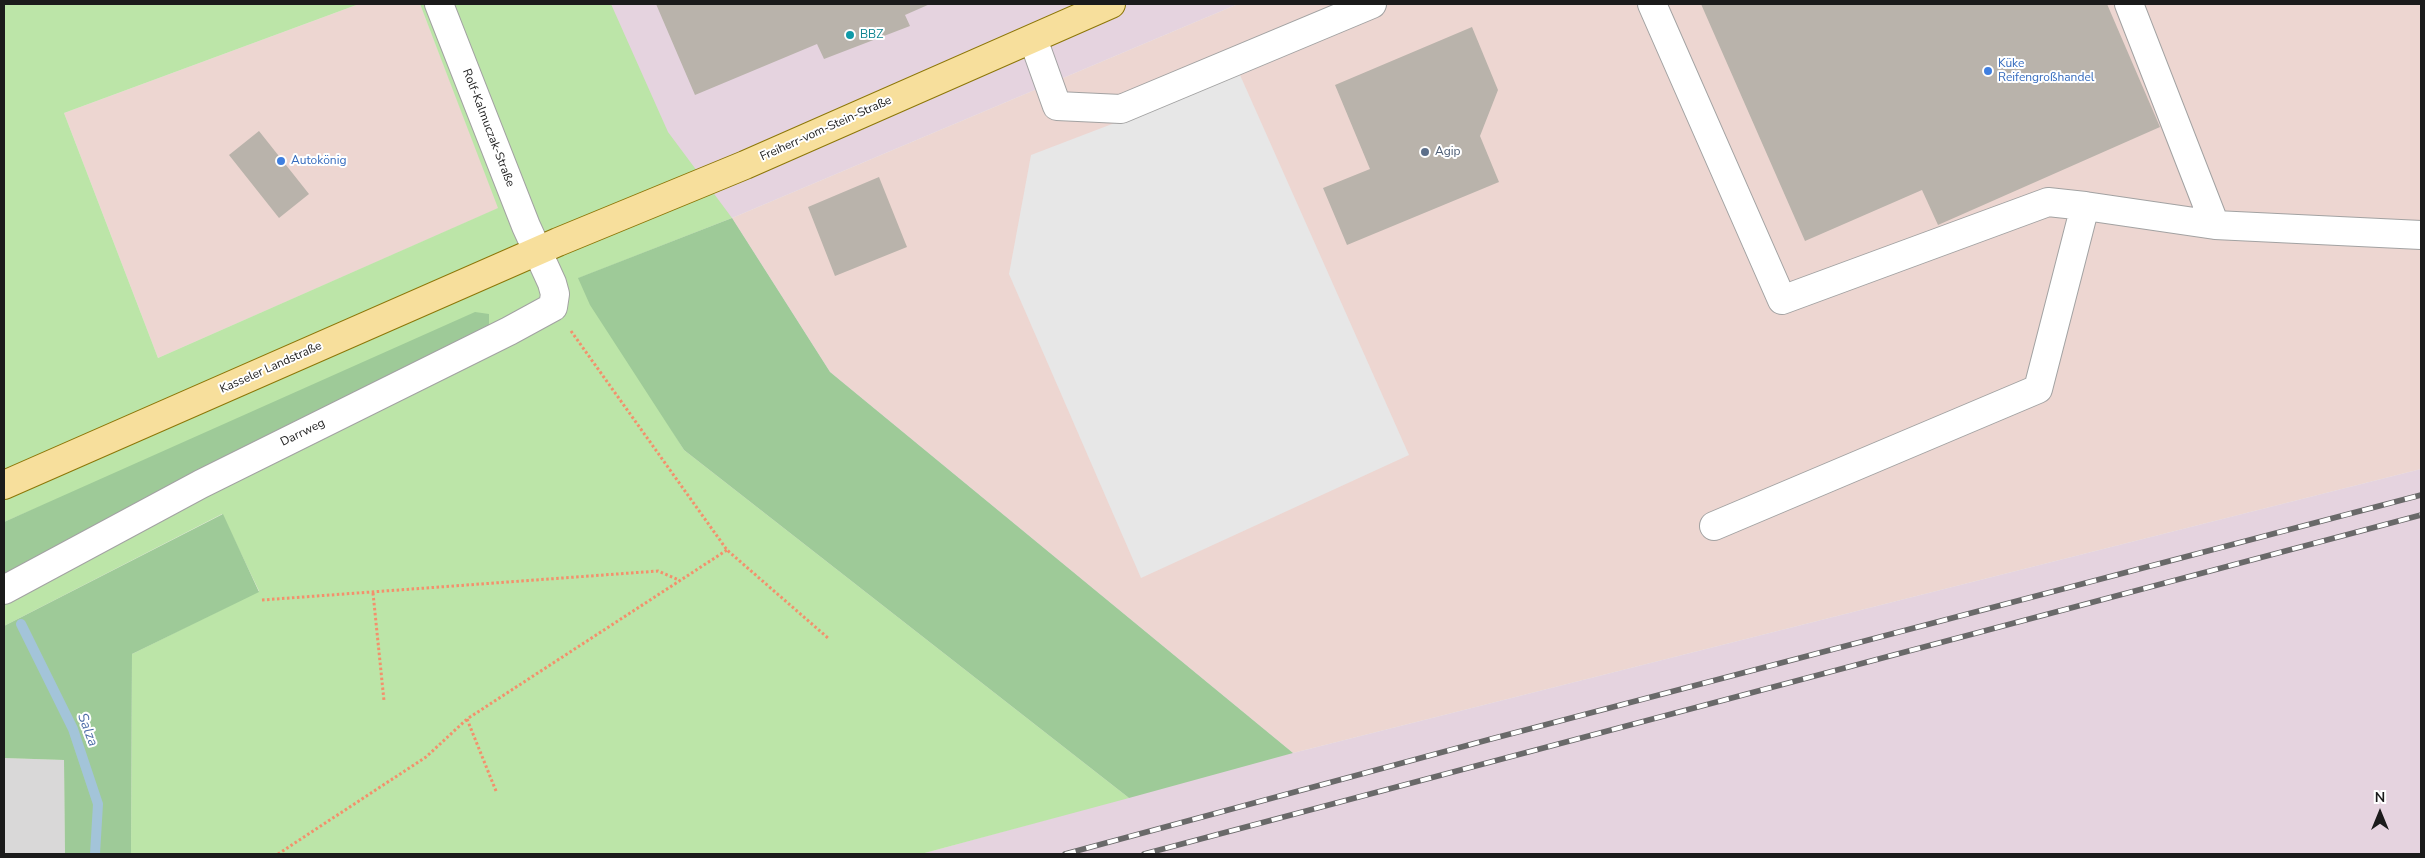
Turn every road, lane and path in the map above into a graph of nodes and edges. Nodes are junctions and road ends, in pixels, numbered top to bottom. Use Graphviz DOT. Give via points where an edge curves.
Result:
graph roads {
  1 [pos="439,4"];
  2 [pos="1111,4"];
  3 [pos="1372,4"];
  4 [pos="1652,4"];
  5 [pos="2129,4"];
  6 [pos="1033,39"];
  7 [pos="2085,206"];
  8 [pos="2215,225"];
  9 [pos="2421,236"];
  10 [pos="538,251"];
  11 [pos="553,306"];
  12 [pos="4,485"];
  13 [pos="1714,526"];
  14 [pos="727,550"];
  15 [pos="680,580"];
  16 [pos="4,590"];
  17 [pos="373,593"];
  18 [pos="262,600"];
  19 [pos="828,638"];
  20 [pos="384,701"];
  21 [pos="467,720"];
  22 [pos="496,791"];
  23 [pos="278,854"];
  1 -- 10 [label="street, Rolf-Kalmuczak-Straße"];
  2 -- 6 [label="main road, Freiherr-vom-Stein-Straße"];
  3 -- 6 [label="street" via="1121,109 1057,106"];
  4 -- 7 [label="street" via="1782,300 2048,202"];
  5 -- 8 [label="street"];
  6 -- 10 [label="main road, Freiherr-vom-Stein-Straße"];
  7 -- 8 [label="street"];
  7 -- 13 [label="street" via="2038,389"];
  8 -- 9 [label="street"];
  10 -- 11 [label="street" via="555,294"];
  10 -- 12 [label="main road, Kasseler Landstraße"];
  11 -- 14 [label="path"];
  11 -- 16 [label="street, Darrweg" via="201,484"];
  14 -- 15 [label="path"];
  14 -- 19 [label="path"];
  15 -- 17 [label="path" via="658,570"];
  15 -- 21 [label="path"];
  17 -- 18 [label="path"];
  17 -- 20 [label="path"];
  21 -- 22 [label="path"];
  21 -- 23 [label="path" via="426,757"];
}
